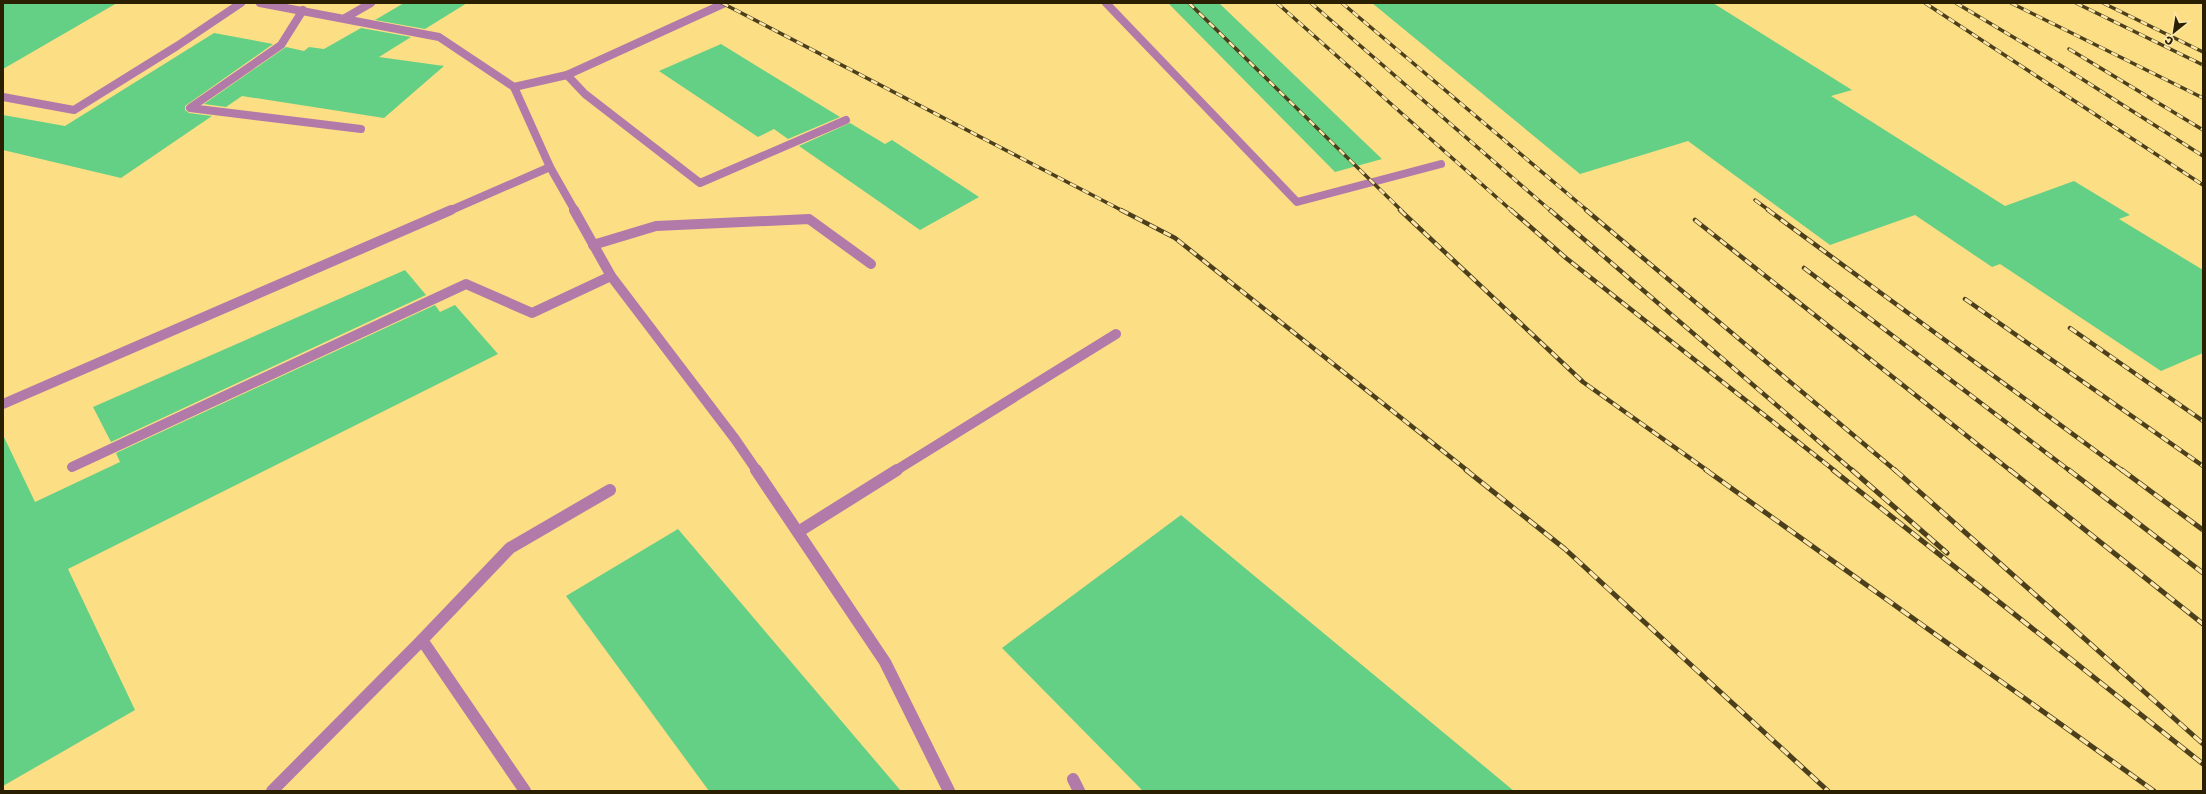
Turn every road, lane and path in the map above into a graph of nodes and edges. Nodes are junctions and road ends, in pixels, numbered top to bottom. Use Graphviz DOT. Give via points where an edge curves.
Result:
graph roads {
  1 [pos="241,3"];
  2 [pos="260,3"];
  3 [pos="371,3"];
  4 [pos="725,3"];
  5 [pos="1106,3"];
  6 [pos="303,10"];
  7 [pos="345,18"];
  8 [pos="567,75"];
  9 [pos="514,87"];
  10 [pos="3,97"];
  11 [pos="846,120"];
  12 [pos="361,129"];
  13 [pos="1441,164"];
  14 [pos="550,167"];
  15 [pos="593,244"];
  16 [pos="871,264"];
  17 [pos="611,276"];
  18 [pos="1116,334"];
  19 [pos="3,404"];
  20 [pos="72,467"];
  21 [pos="610,490"];
  22 [pos="798,532"];
  23 [pos="422,640"];
  24 [pos="1073,779"];
  25 [pos="272,791"];
  26 [pos="525,791"];
  27 [pos="949,791"];
  28 [pos="1079,791"];
  1 -- 10 [label="lane" via="74,110"];
  2 -- 6 [label="lane"];
  3 -- 7 [label="lane"];
  4 -- 8 [label="lane"];
  5 -- 13 [label="lane" via="1297,202"];
  6 -- 7 [label="lane"];
  6 -- 12 [label="lane" via="281,45 190,108"];
  7 -- 9 [label="lane" via="439,37"];
  8 -- 9 [label="lane"];
  8 -- 11 [label="lane" via="585,94 700,183"];
  9 -- 14 [label="lane"];
  14 -- 15 [label="lane"];
  14 -- 19 [label="lane"];
  15 -- 16 [label="lane" via="656,226 809,219"];
  15 -- 17 [label="lane"];
  17 -- 20 [label="lane" via="532,313 466,284"];
  17 -- 22 [label="lane" via="735,439"];
  18 -- 22 [label="lane"];
  21 -- 23 [label="lane" via="510,548"];
  22 -- 27 [label="lane" via="885,662"];
  23 -- 25 [label="lane"];
  23 -- 26 [label="lane"];
  24 -- 28 [label="lane"];
}
